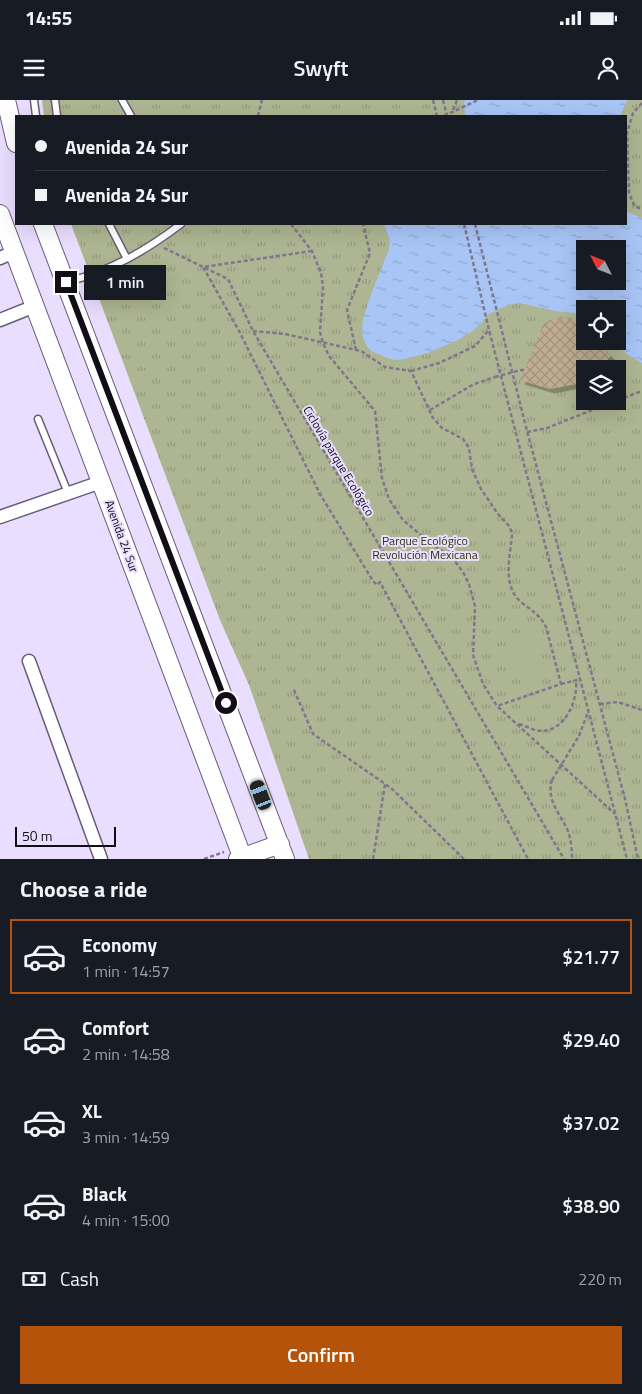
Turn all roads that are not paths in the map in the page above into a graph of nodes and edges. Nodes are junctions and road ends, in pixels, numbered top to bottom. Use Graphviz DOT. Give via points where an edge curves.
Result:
graph roads {
  1 [pos="34,100"];
  2 [pos="55,100"];
  3 [pos="122,100"];
  4 [pos="6,102"];
  5 [pos="36,115"];
  6 [pos="58,115"];
  7 [pos="130,115"];
  8 [pos="15,138"];
  9 [pos="0,214"];
  10 [pos="43,225"];
  11 [pos="110,225"];
  12 [pos="180,225"];
  13 [pos="7,255"];
  14 [pos="127,259"];
  15 [pos="66,282"];
  16 [pos="35,306"];
  17 [pos="0,320"];
  18 [pos="38,419"];
  19 [pos="101,482"];
  20 [pos="68,493"];
  21 [pos="0,517"];
  22 [pos="29,661"];
  23 [pos="283,852"];
  24 [pos="240,856"];
  25 [pos="101,859"];
  1 -- 5 [label="lane"];
  2 -- 6 [label="lane"];
  3 -- 7 [label="lane"];
  4 -- 8 [label="main road"];
  9 -- 13 [label="main road, Avenida 24 Sur"];
  10 -- 15 [label="main road"];
  11 -- 14 [label="lane"];
  12 -- 14 [label="lane"];
  13 -- 16 [label="main road, Avenida 24 Sur"];
  14 -- 15 [label="lane" via="108,270"];
  15 -- 23 [label="main road"];
  16 -- 17 [label="street"];
  16 -- 19 [label="main road, Avenida 24 Sur"];
  18 -- 20 [label="lane"];
  19 -- 20 [label="street"];
  19 -- 24 [label="main road, Avenida 24 Sur"];
  20 -- 21 [label="street"];
  22 -- 25 [label="street"];
  23 -- 24 [label="main road"];
}
